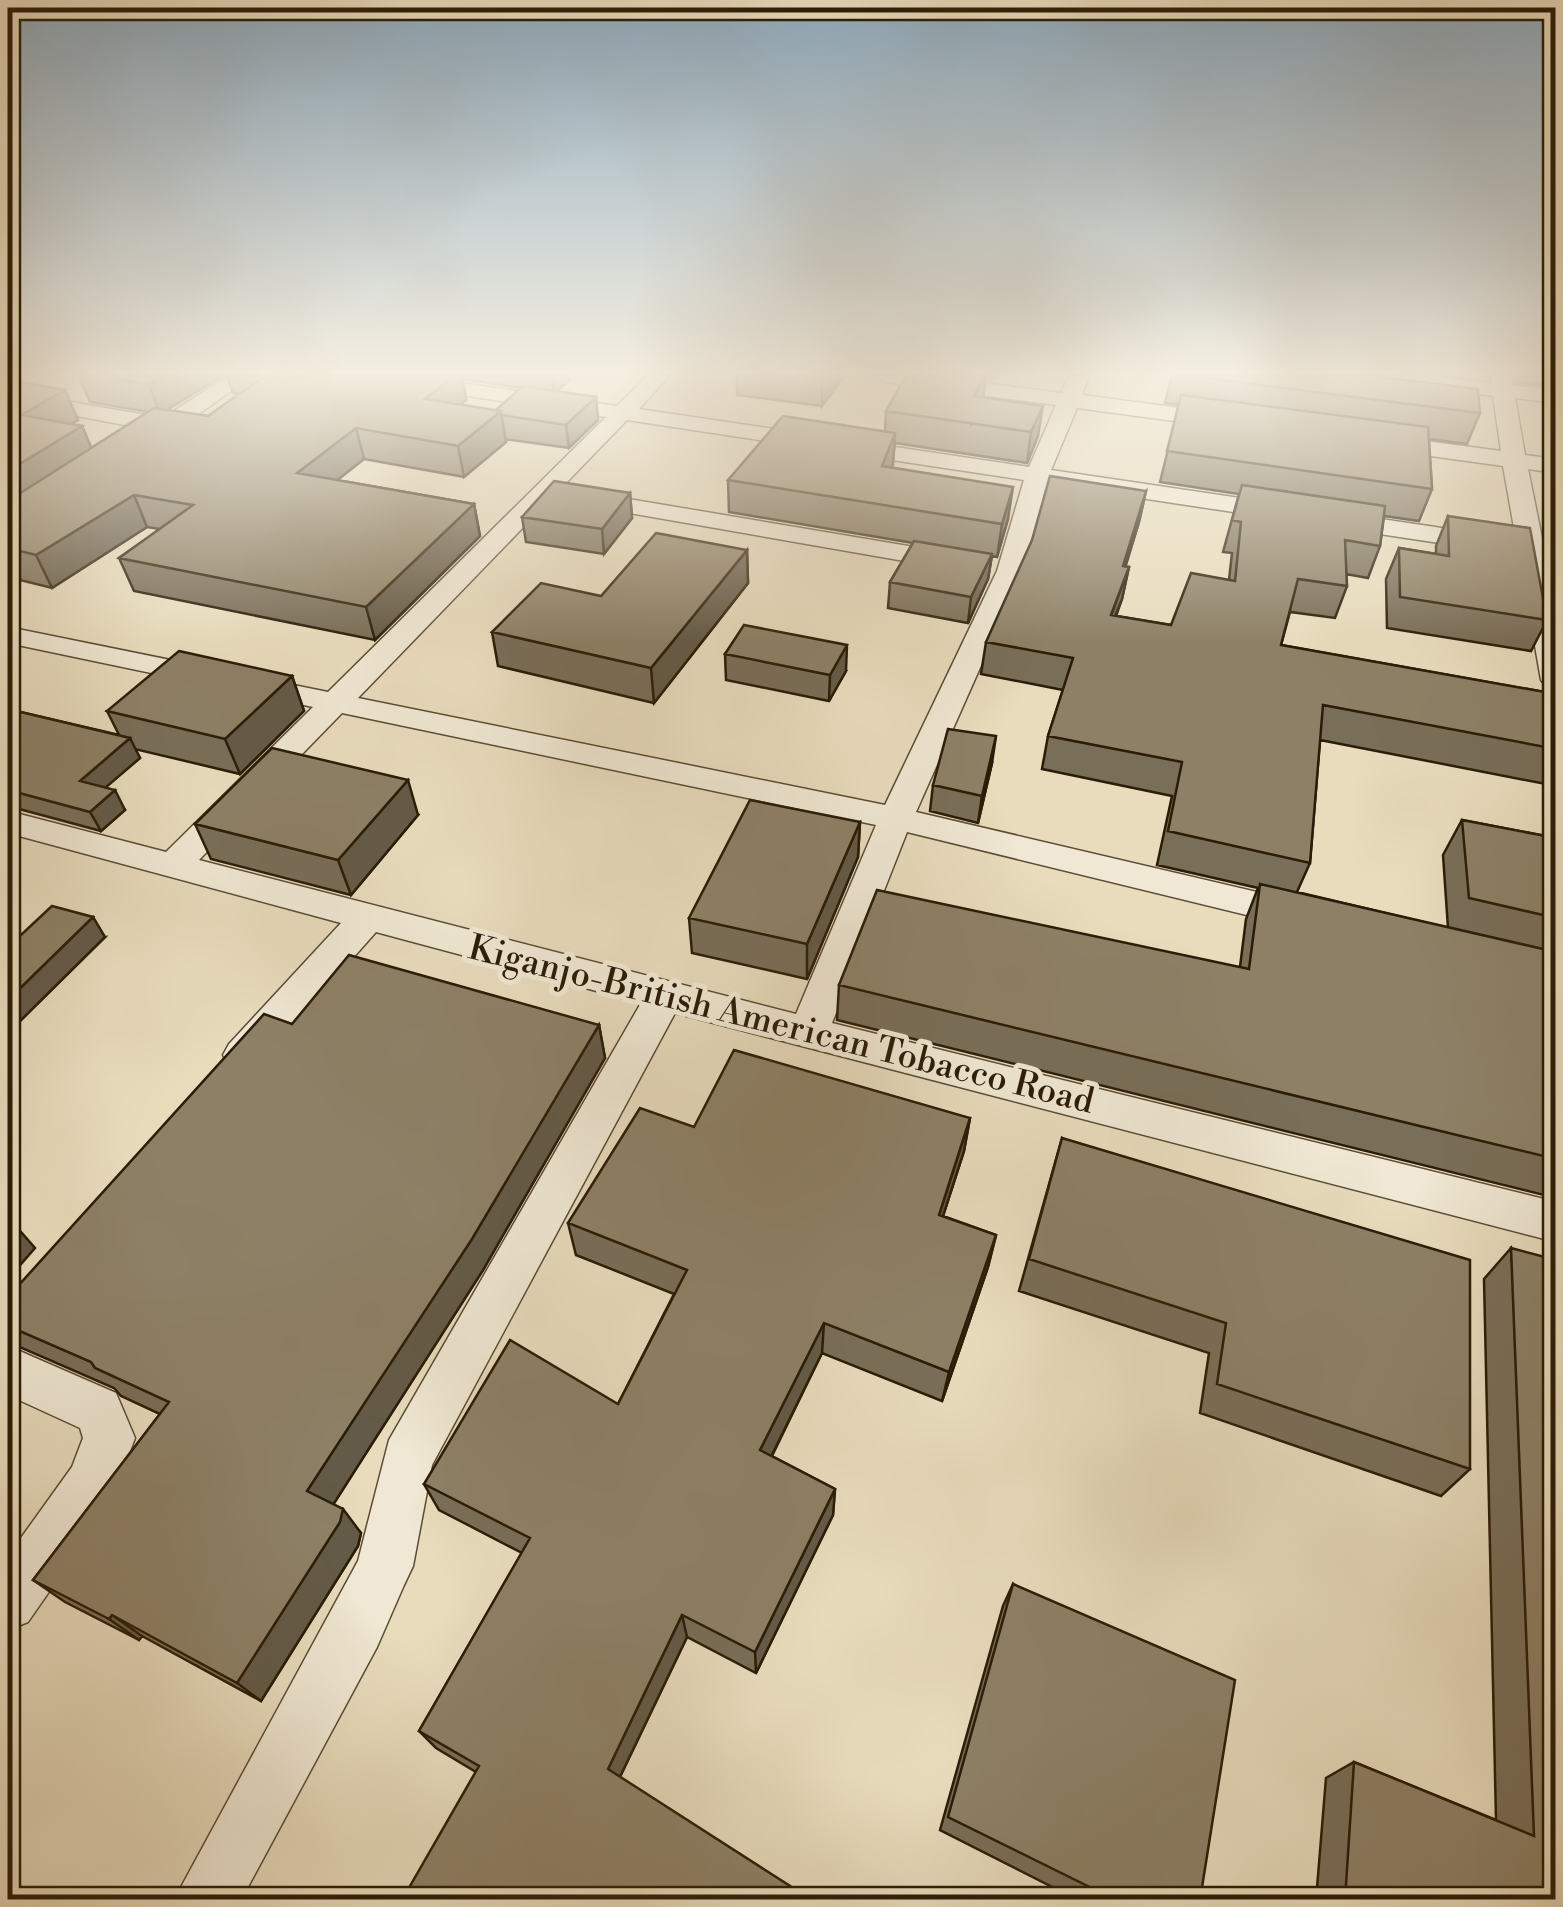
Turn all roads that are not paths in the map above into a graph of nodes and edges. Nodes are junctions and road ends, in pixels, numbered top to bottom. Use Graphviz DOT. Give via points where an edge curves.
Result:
graph roads {
  1 [pos="571,465"];
  2 [pos="964,465"];
  3 [pos="1042,465"];
  4 [pos="1514,465"];
  5 [pos="1037,476"];
  6 [pos="544,492"];
  7 [pos="1545,551"];
  8 [pos="1010,571"];
  9 [pos="8,635"];
  10 [pos="1555,668"];
  11 [pos="334,704"];
  12 [pos="896,818"];
  13 [pos="8,822"];
  14 [pos="173,866"];
  15 [pos="368,918"];
  16 [pos="1342,925"];
  17 [pos="664,996"];
  18 [pos="808,1033"];
  19 [pos="221,1080"];
  20 [pos="1556,1222"];
  21 [pos="8,1370"];
  22 [pos="8,1602"];
  23 [pos="206,1900"];
  1 -- 6 [label="street"];
  2 -- 5 [label="street"];
  3 -- 5 [label="street"];
  4 -- 7 [label="street"];
  5 -- 7 [label="street"];
  5 -- 8 [label="street"];
  6 -- 8 [label="street"];
  6 -- 11 [label="street"];
  7 -- 10 [label="street"];
  8 -- 12 [label="street"];
  9 -- 11 [label="street"];
  11 -- 12 [label="street"];
  11 -- 14 [label="street"];
  12 -- 16 [label="street"];
  12 -- 18 [label="street"];
  13 -- 14 [label="street, Kiganjo-British American Tobacco Road"];
  14 -- 15 [label="street, Kiganjo-British American Tobacco Road"];
  15 -- 17 [label="street, Kiganjo-British American Tobacco Road"];
  15 -- 19 [label="street"];
  17 -- 18 [label="street, Kiganjo-British American Tobacco Road"];
  17 -- 23 [label="street" via="406,1458 385,1566 358,1627"];
  18 -- 20 [label="street, Kiganjo-British American Tobacco Road"];
  21 -- 22 [label="street" via="98,1411 109,1438 90,1485"];
}
